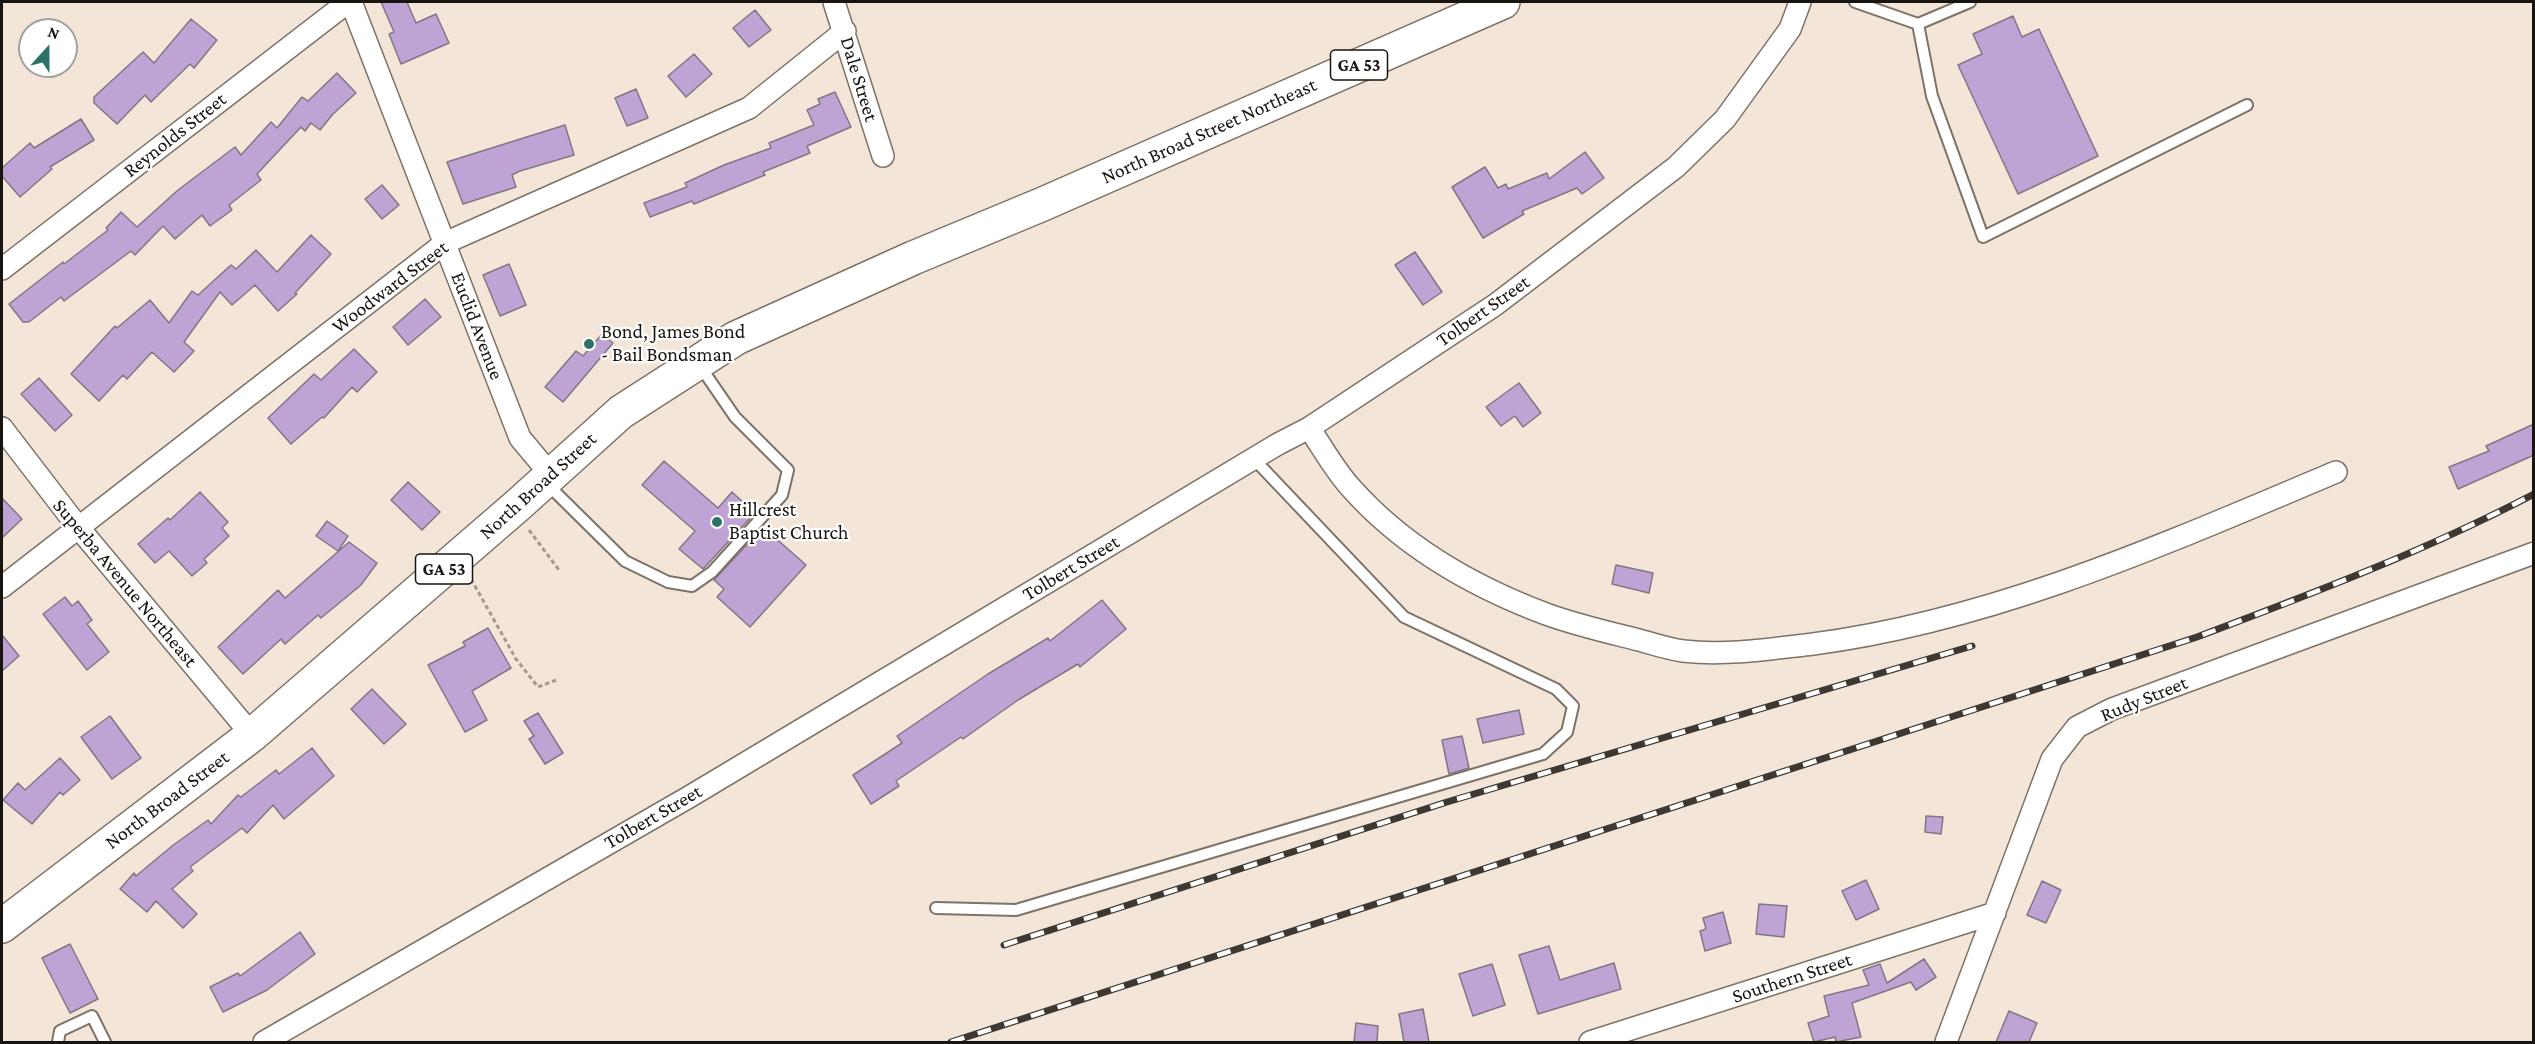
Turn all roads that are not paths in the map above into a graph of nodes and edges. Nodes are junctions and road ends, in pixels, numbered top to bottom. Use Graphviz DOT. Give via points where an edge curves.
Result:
graph roads {
  1 [pos="350,2"];
  2 [pos="834,2"];
  3 [pos="1503,2"];
  4 [pos="1800,2"];
  5 [pos="1855,2"];
  6 [pos="1970,2"];
  7 [pos="1918,24"];
  8 [pos="845,31"];
  9 [pos="2247,105"];
  10 [pos="883,156"];
  11 [pos="445,243"];
  12 [pos="914,258"];
  13 [pos="2,269"];
  14 [pos="697,363"];
  15 [pos="2,428"];
  16 [pos="1309,428"];
  17 [pos="1253,458"];
  18 [pos="2336,472"];
  19 [pos="548,478"];
  20 [pos="78,527"];
  21 [pos="2534,553"];
  22 [pos="2,587"];
  23 [pos="252,735"];
  24 [pos="936,908"];
  25 [pos="1995,913"];
  26 [pos="2,926"];
  27 [pos="58,1042"];
  28 [pos="105,1042"];
  29 [pos="264,1042"];
  30 [pos="1590,1042"];
  31 [pos="1946,1042"];
  1 -- 11 [label="street, Euclid Avenue"];
  1 -- 13 [label="street, Reynolds Street"];
  2 -- 8 [label="street, Dale Street"];
  3 -- 12 [label="main road, North Broad Street Northeast / GA 53"];
  4 -- 16 [label="street, Tolbert Street" via="1790,29 1725,119 1676,167 1495,305"];
  5 -- 7 [label="lane"];
  6 -- 7 [label="lane"];
  7 -- 9 [label="lane" via="1932,96 1983,237"];
  8 -- 10 [label="street, Dale Street"];
  8 -- 11 [label="street, Woodward Street" via="749,108"];
  11 -- 19 [label="street, Euclid Avenue" via="520,438"];
  11 -- 20 [label="street, Woodward Street"];
  12 -- 14 [label="main road, North Broad Street / GA 53" via="736,338"];
  14 -- 19 [label="main road, North Broad Street / GA 53" via="621,412"];
  14 -- 19 [label="lane" via="735,417 788,470 782,495 712,572 692,586 668,582 625,561"];
  15 -- 20 [label="street, Superba Avenue Northeast"];
  16 -- 17 [label="street, Tolbert Street"];
  16 -- 18 [label="street" via="1349,487 1389,528 1438,560 1506,599 1574,624 1682,651 1751,652 1870,636 1949,618 2051,586"];
  17 -- 24 [label="lane" via="1404,617 1556,689 1573,706 1567,732 1543,754 1016,910"];
  17 -- 29 [label="street, Tolbert Street" via="689,797"];
  19 -- 23 [label="main road, North Broad Street / GA 53"];
  20 -- 22 [label="street, Woodward Street"];
  20 -- 23 [label="street, Superba Avenue Northeast"];
  21 -- 25 [label="street, Rudy Street" via="2112,709 2078,727 2052,759"];
  23 -- 26 [label="main road, North Broad Street / GA 53"];
  25 -- 30 [label="street, Southern Street"];
  25 -- 31 [label="street, Rudy Street"];
  27 -- 28 [label="lane" via="60,1031 92,1016"];
}
